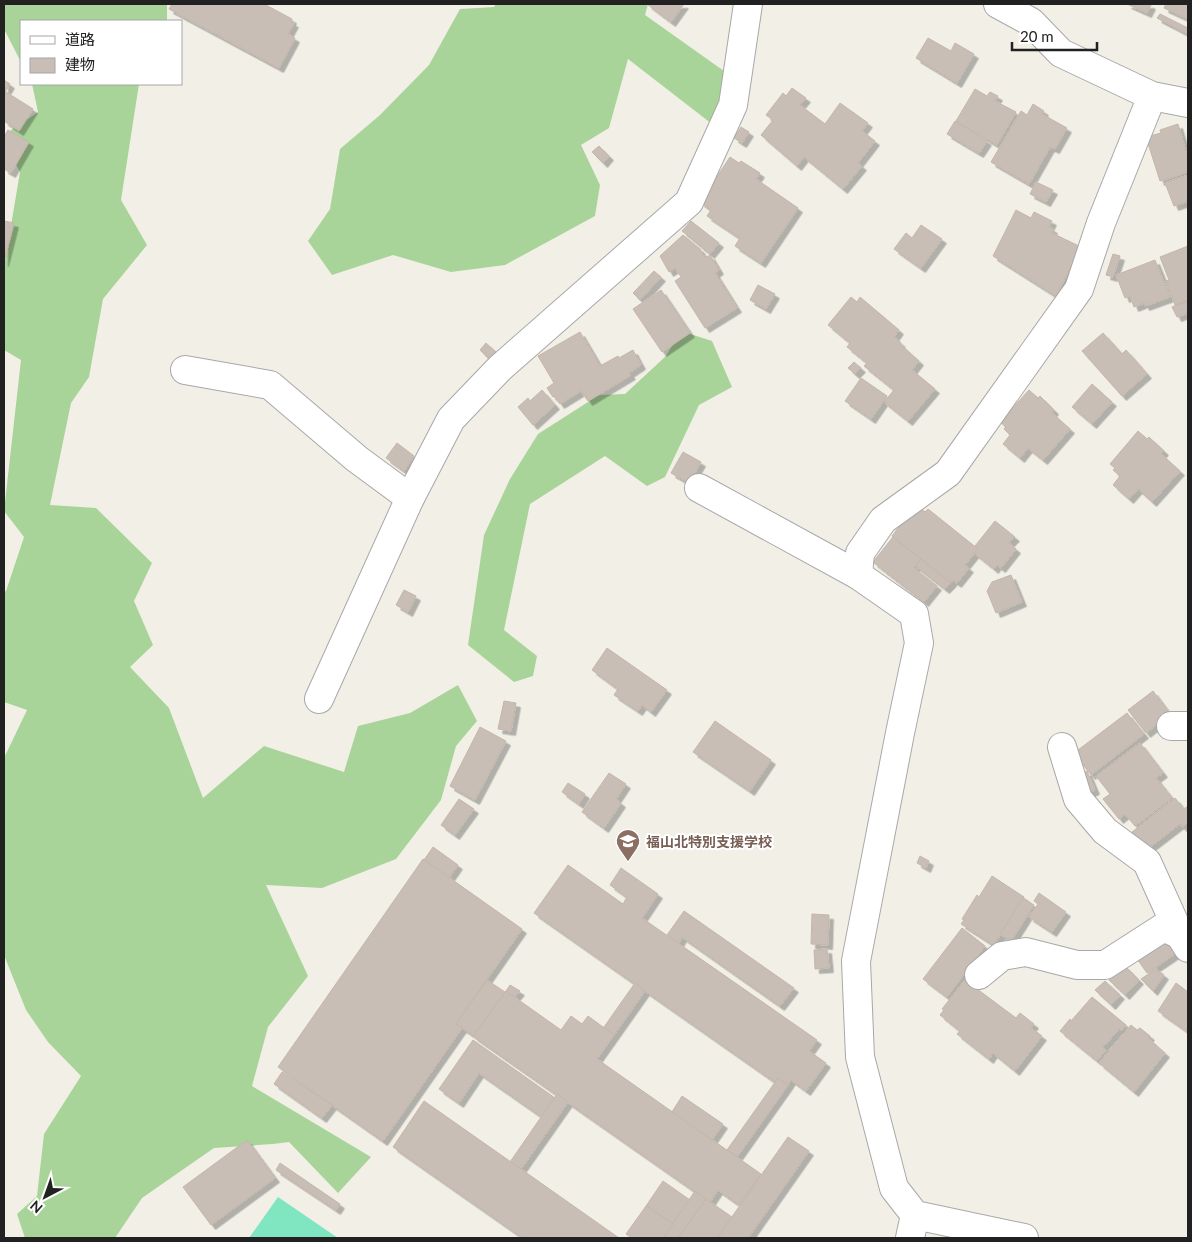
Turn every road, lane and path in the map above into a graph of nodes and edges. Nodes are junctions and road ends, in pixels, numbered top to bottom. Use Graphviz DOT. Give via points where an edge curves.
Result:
graph roads {
  1 [pos="748,4"];
  2 [pos="998,4"];
  3 [pos="1036,13"];
  4 [pos="1152,96"];
  5 [pos="1188,104"];
  6 [pos="185,370"];
  7 [pos="699,488"];
  8 [pos="410,498"];
  9 [pos="858,575"];
  10 [pos="319,699"];
  11 [pos="1062,747"];
  12 [pos="1186,939"];
  13 [pos="979,974"];
  14 [pos="913,1227"];
  15 [pos="1024,1238"];
  1 -- 8 [label="street" via="733,105 689,202 500,368 463,406 451,419"];
  2 -- 3 [label="street"];
  3 -- 4 [label="street" via="1061,53"];
  4 -- 5 [label="street"];
  4 -- 9 [label="street" via="1101,223 1079,289 948,473 883,520 860,553"];
  6 -- 8 [label="street" via="270,385 357,459"];
  7 -- 9 [label="street"];
  8 -- 10 [label="street"];
  9 -- 14 [label="street" via="914,614 919,643 856,961 860,1057 894,1188"];
  11 -- 12 [label="street" via="1078,800 1105,831 1147,862"];
  12 -- 13 [label="street" via="1164,927 1106,966 1077,965 1026,952 1002,956"];
  14 -- 15 [label="street"];
}
